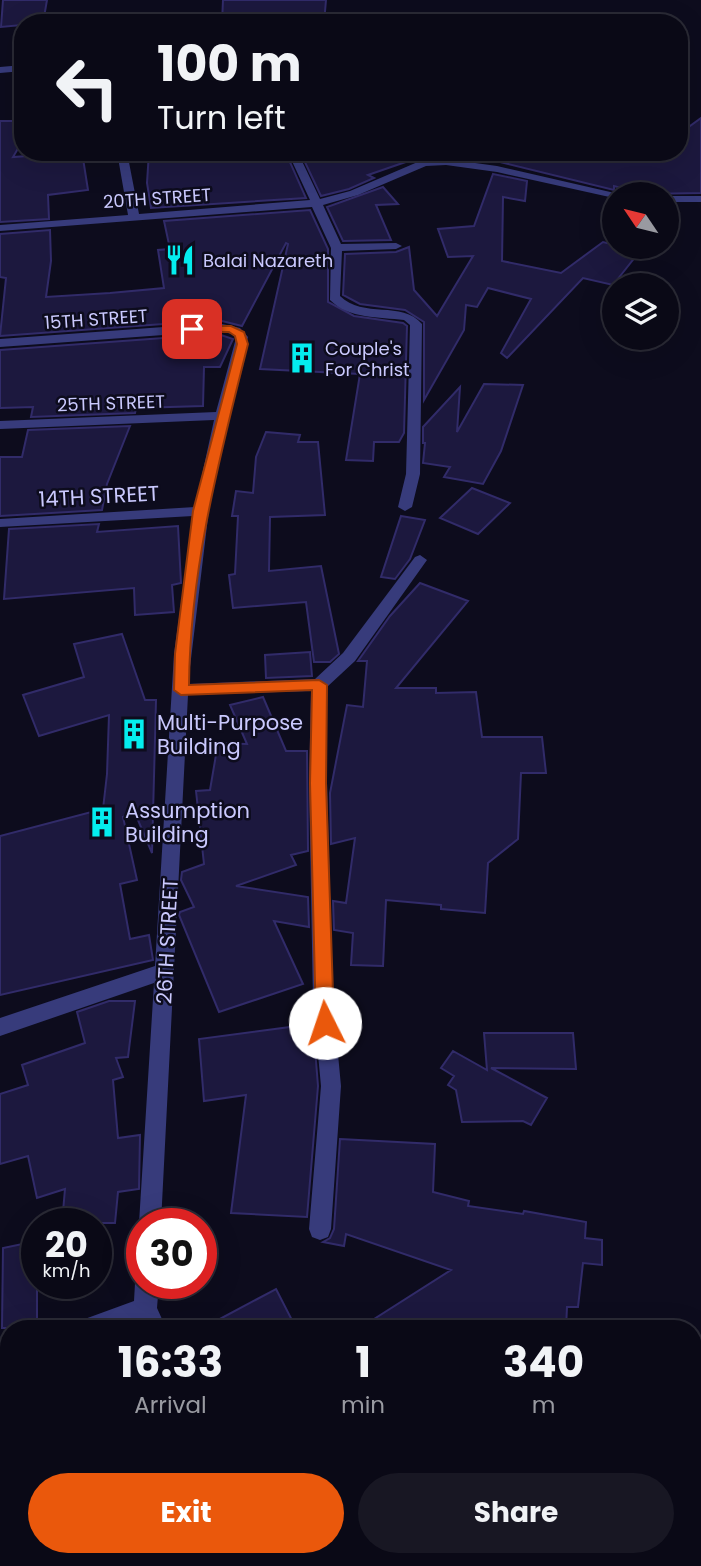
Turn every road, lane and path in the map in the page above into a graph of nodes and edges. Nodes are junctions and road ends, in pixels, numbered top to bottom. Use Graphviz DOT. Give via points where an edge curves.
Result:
graph roads {
  1 [pos="124,161"];
  2 [pos="297,161"];
  3 [pos="602,192"];
  4 [pos="679,199"];
  5 [pos="701,199"];
  6 [pos="317,203"];
  7 [pos="134,217"];
  8 [pos="0,228"];
  9 [pos="396,246"];
  10 [pos="337,248"];
  11 [pos="236,331"];
  12 [pos="0,343"];
  13 [pos="223,416"];
  14 [pos="0,425"];
  15 [pos="405,507"];
  16 [pos="200,511"];
  17 [pos="0,523"];
  18 [pos="420,560"];
  19 [pos="319,685"];
  20 [pos="181,690"];
  21 [pos="165,971"];
  22 [pos="0,1027"];
  23 [pos="151,1208"];
  24 [pos="320,1229"];
  25 [pos="148,1299"];
  26 [pos="149,1318"];
  1 -- 7 [label="street"];
  2 -- 6 [label="street"];
  3 -- 6 [label="street, 20TH STREET" via="446,162 424,163 354,193"];
  4 -- 5 [label="street"];
  6 -- 7 [label="street, 20TH STREET"];
  6 -- 10 [label="street"];
  7 -- 8 [label="street, 20TH STREET"];
  9 -- 10 [label="street"];
  10 -- 15 [label="street" via="336,301 408,317 416,324 413,474"];
  11 -- 12 [label="street, 15TH STREET" via="218,327"];
  11 -- 13 [label="street, 26TH STREET" via="242,344"];
  13 -- 14 [label="street, 25TH STREET"];
  13 -- 16 [label="street, 26TH STREET"];
  16 -- 17 [label="street, 14TH STREET"];
  16 -- 20 [label="street, 26TH STREET"];
  18 -- 19 [label="street" via="349,657"];
  19 -- 20 [label="street"];
  19 -- 24 [label="street" via="323,1002 331,1086"];
  20 -- 21 [label="street, 26TH STREET"];
  21 -- 22 [label="street"];
  21 -- 23 [label="street, 26TH STREET"];
  25 -- 26 [label="street"];
}
